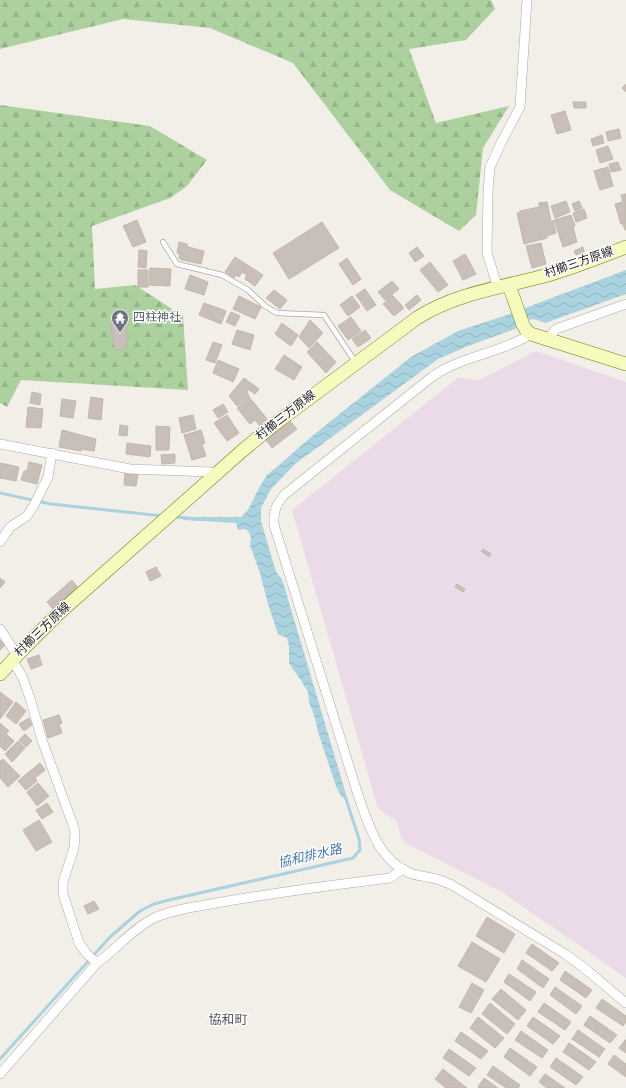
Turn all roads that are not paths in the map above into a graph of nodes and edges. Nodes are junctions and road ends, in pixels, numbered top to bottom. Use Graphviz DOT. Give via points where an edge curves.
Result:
graph roads {
  1 [pos="527,0"];
  2 [pos="163,242"];
  3 [pos="626,247"];
  4 [pos="506,289"];
  5 [pos="626,304"];
  6 [pos="527,329"];
  7 [pos="548,339"];
  8 [pos="356,363"];
  9 [pos="626,364"];
  10 [pos="0,444"];
  11 [pos="52,453"];
  12 [pos="215,475"];
  13 [pos="0,542"];
  14 [pos="0,629"];
  15 [pos="14,658"];
  16 [pos="0,674"];
  17 [pos="403,870"];
  18 [pos="96,962"];
  19 [pos="626,1003"];
  20 [pos="0,1074"];
  1 -- 4 [label="street" via="520,108 490,168 488,191 487,252"];
  2 -- 8 [label="lane" via="177,264 222,275 248,290 277,313 324,315"];
  3 -- 4 [label="main road, 村櫛三方原線"];
  4 -- 6 [label="main road"];
  4 -- 8 [label="main road, 村櫛三方原線" via="459,298 433,308"];
  5 -- 7 [label="street" via="556,329"];
  6 -- 7 [label="main road"];
  6 -- 17 [label="street" via="520,341 438,373 291,489 275,509 276,532 368,823 381,850"];
  7 -- 9 [label="main road"];
  8 -- 12 [label="main road, 村櫛三方原線" via="272,426"];
  10 -- 11 [label="street"];
  11 -- 12 [label="street" via="130,470 211,472"];
  11 -- 13 [label="street" via="48,477 27,516 10,527"];
  12 -- 15 [label="main road, 村櫛三方原線" via="58,614"];
  14 -- 15 [label="street"];
  15 -- 16 [label="main road, 村櫛三方原線"];
  15 -- 18 [label="street" via="75,832 74,848 62,888 80,943"];
  17 -- 18 [label="street" via="390,878 239,899 165,914 140,926 110,954"];
  17 -- 19 [label="street" via="447,882 469,895 583,966"];
  18 -- 20 [label="street"];
}
